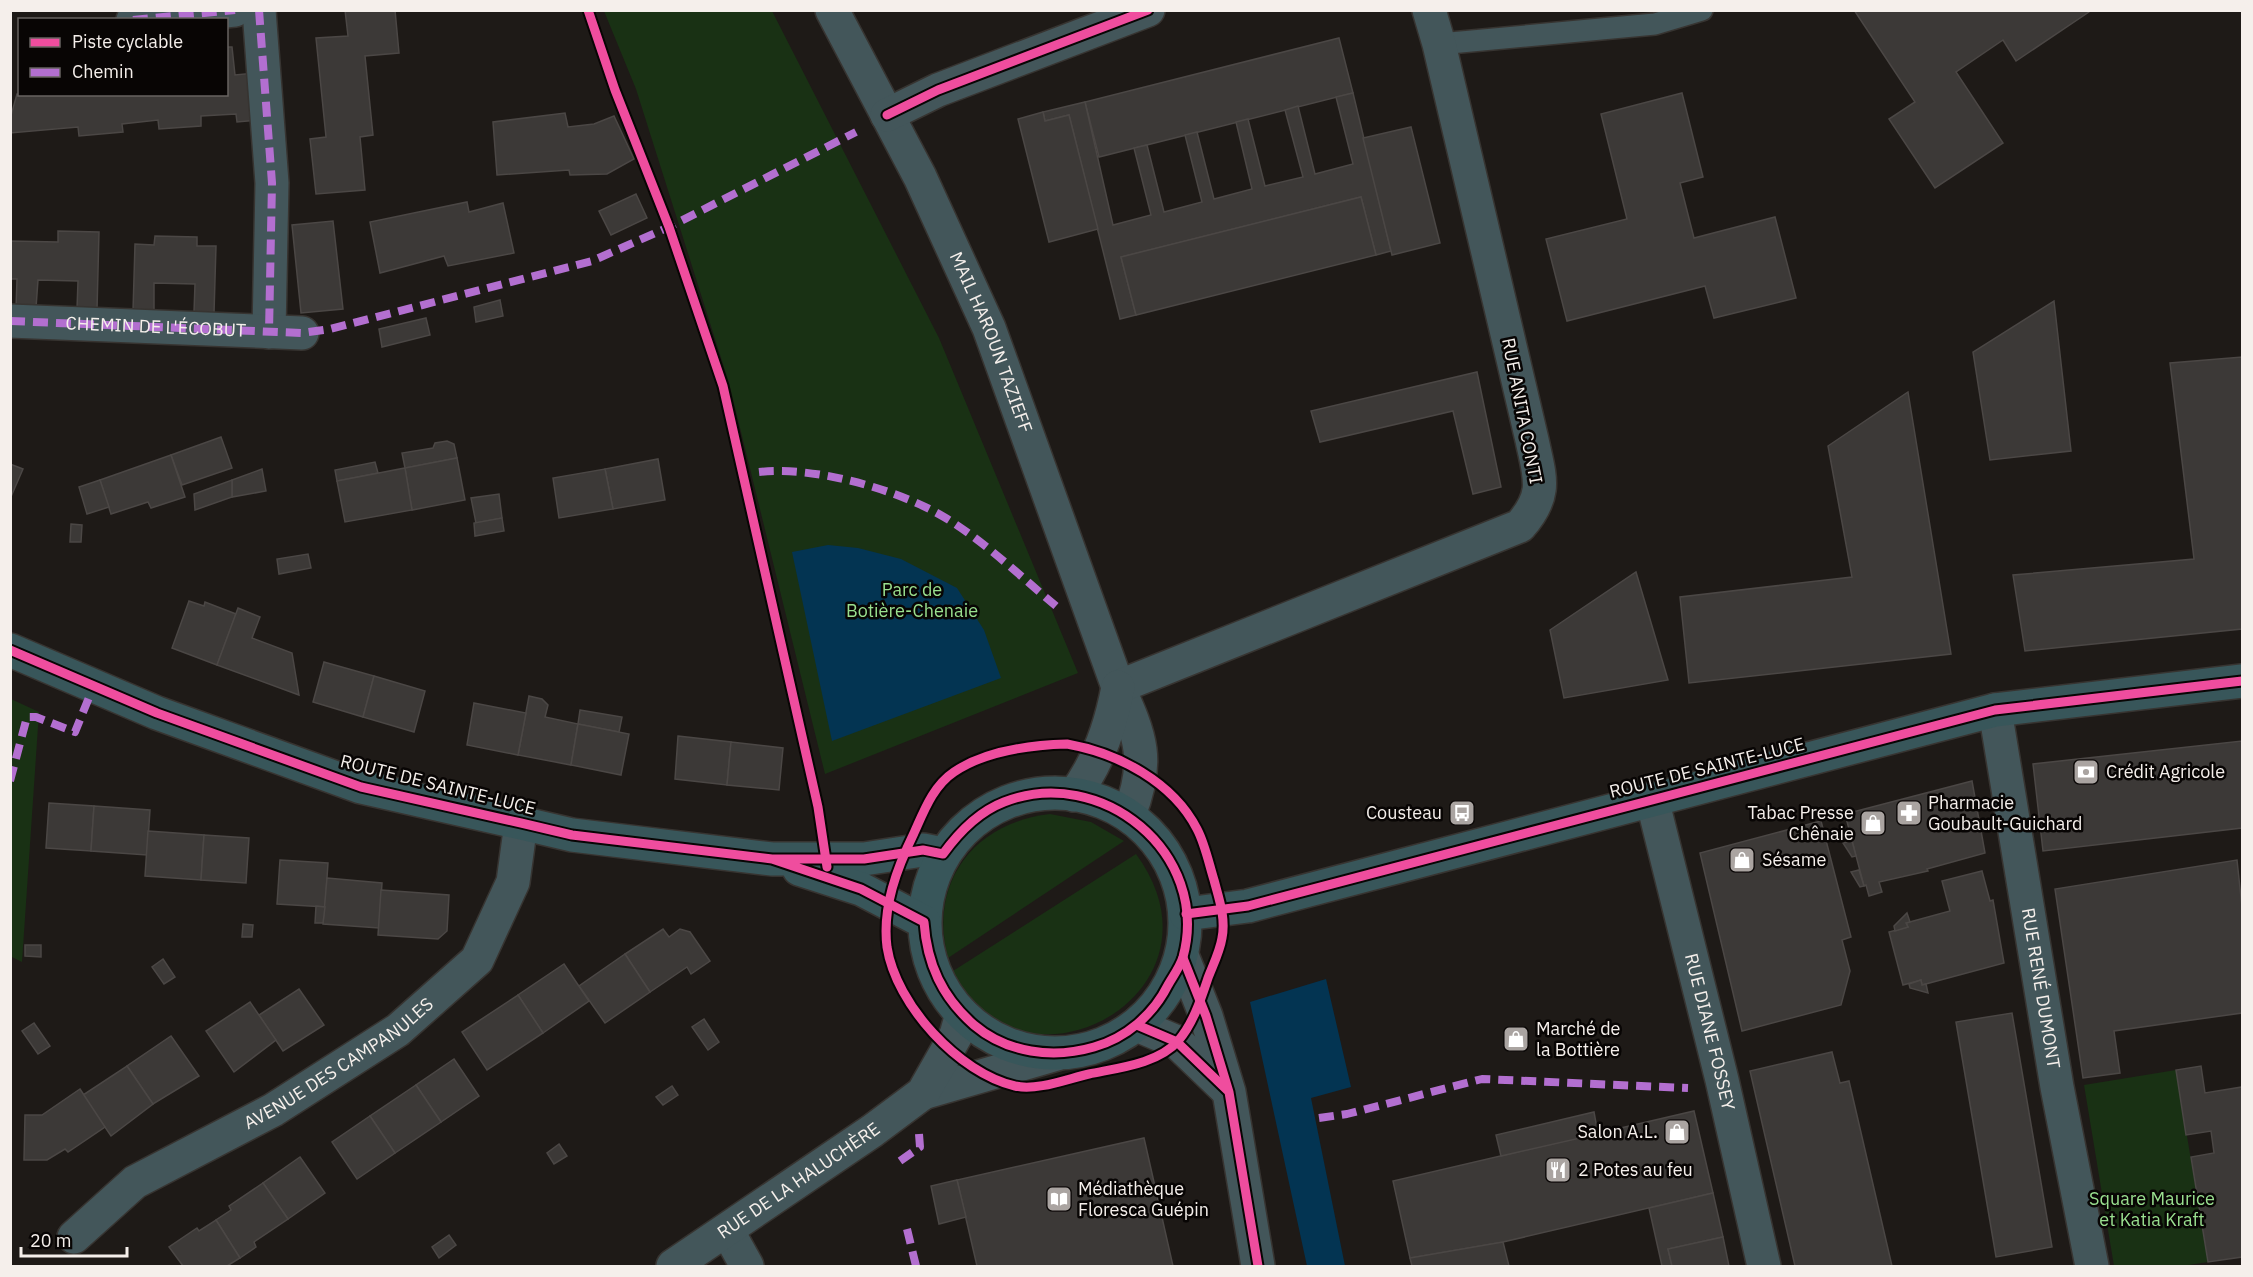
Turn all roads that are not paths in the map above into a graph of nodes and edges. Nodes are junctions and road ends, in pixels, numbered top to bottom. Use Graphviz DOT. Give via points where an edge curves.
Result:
graph roads {
  1 [pos="235,10"];
  2 [pos="259,10"];
  3 [pos="832,10"];
  4 [pos="1148,10"];
  5 [pos="1429,10"];
  6 [pos="1702,10"];
  7 [pos="153,18"];
  8 [pos="1439,44"];
  9 [pos="886,116"];
  10 [pos="10,321"];
  11 [pos="269,332"];
  12 [pos="302,333"];
  13 [pos="10,650"];
  14 [pos="2242,681"];
  15 [pos="1118,687"];
  16 [pos="1995,710"];
  17 [pos="1074,795"];
  18 [pos="1652,799"];
  19 [pos="1129,815"];
  20 [pos="521,823"];
  21 [pos="943,854"];
  22 [pos="771,860"];
  23 [pos="1186,914"];
  24 [pos="924,922"];
  25 [pos="1183,958"];
  26 [pos="962,1014"];
  27 [pos="1137,1025"];
  28 [pos="1057,1053"];
  29 [pos="1229,1092"];
  30 [pos="923,1093"];
  31 [pos="727,1230"];
  32 [pos="74,1237"];
  33 [pos="673,1266"];
  34 [pos="747,1266"];
  35 [pos="1258,1266"];
  36 [pos="1764,1266"];
  37 [pos="2092,1266"];
  1 -- 7 [label="street"];
  2 -- 11 [label="street" via="272,183"];
  3 -- 9 [label="street, MAIL HAROUN TAZIEFF"];
  4 -- 9 [label="street" via="938,90"];
  5 -- 8 [label="street, RUE ANITA CONTI"];
  6 -- 8 [label="lane" via="1655,24"];
  8 -- 15 [label="street, RUE ANITA CONTI" via="1532,440 1540,481 1536,508 1520,526"];
  9 -- 15 [label="street, MAIL HAROUN TAZIEFF" via="920,177 990,328"];
  10 -- 11 [label="street, CHEMIN DE L'ÉCOBUT"];
  11 -- 12 [label="street, CHEMIN DE L'ÉCOBUT"];
  13 -- 20 [label="street, ROUTE DE SAINTE-LUCE" via="157,713 361,787"];
  14 -- 16 [label="street, ROUTE DE SAINTE-LUCE"];
  15 -- 17 [label="street" via="1108,727 1087,778"];
  15 -- 19 [label="street, MAIL HAROUN TAZIEFF" via="1142,750 1140,782"];
  16 -- 18 [label="street, ROUTE DE SAINTE-LUCE"];
  16 -- 37 [label="street, RUE RENÉ DUMONT" via="2057,1087"];
  17 -- 19 [label="street"];
  17 -- 21 [label="street" via="1042,792 1003,802 969,823"];
  18 -- 23 [label="street, ROUTE DE SAINTE-LUCE" via="1248,906"];
  18 -- 36 [label="street, RUE DIANE FOSSEY"];
  19 -- 23 [label="street" via="1147,830 1170,860"];
  20 -- 22 [label="street, ROUTE DE SAINTE-LUCE" via="572,835"];
  20 -- 32 [label="street, AVENUE DES CAMPANULES" via="513,882 477,960 398,1030 273,1110 135,1182"];
  21 -- 22 [label="street, ROUTE DE SAINTE-LUCE" via="923,850 864,859"];
  21 -- 24 [label="street" via="929,887"];
  22 -- 24 [label="street, ROUTE DE SAINTE-LUCE" via="861,889"];
  23 -- 25 [label="street"];
  24 -- 26 [label="street" via="935,975 943,992"];
  25 -- 27 [label="street" via="1160,1000"];
  25 -- 29 [label="street"];
  26 -- 28 [label="street" via="1008,1045"];
  26 -- 30 [label="street, RUE DE LA HALUCHÈRE" via="956,1035"];
  27 -- 28 [label="street" via="1103,1044"];
  27 -- 29 [label="street" via="1177,1042"];
  28 -- 30 [label="street, RUE DE LA HALUCHÈRE"];
  29 -- 35 [label="street"];
  30 -- 31 [label="street, RUE DE LA HALUCHÈRE"];
  31 -- 33 [label="street, RUE DE LA HALUCHÈRE"];
  31 -- 34 [label="street"];
}
